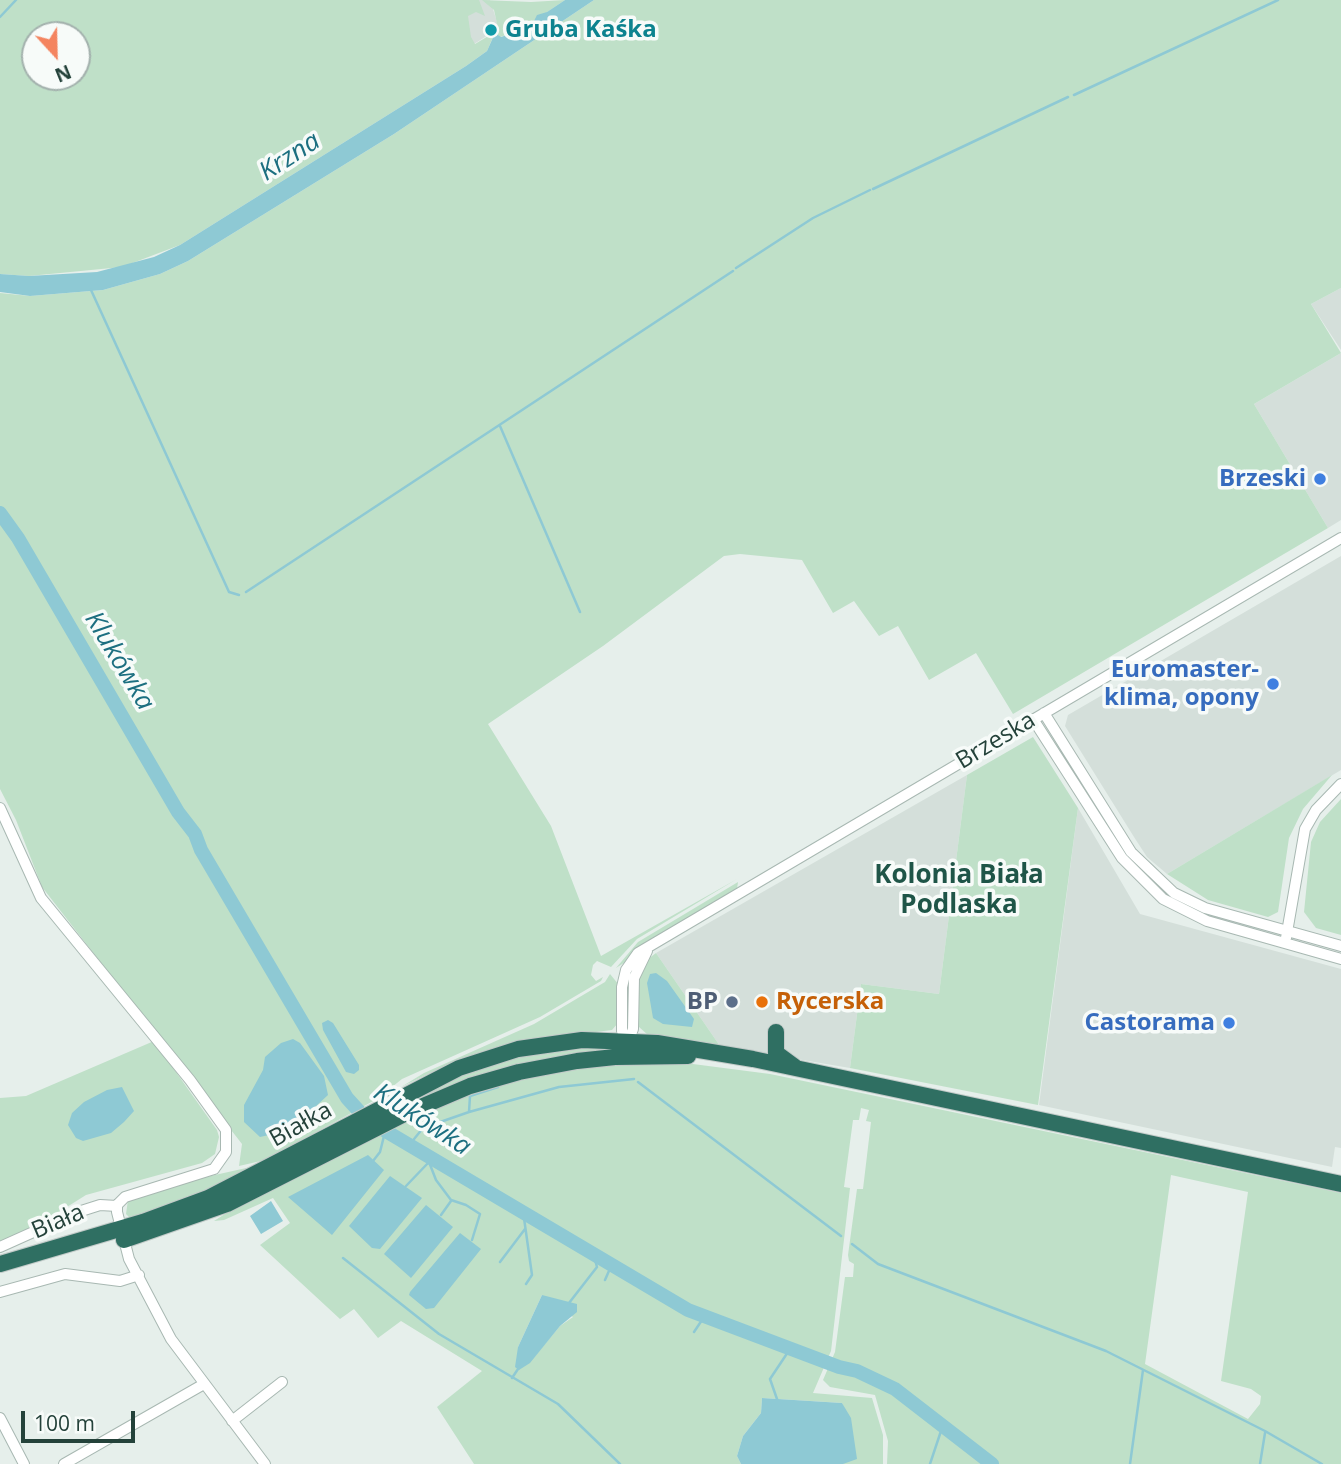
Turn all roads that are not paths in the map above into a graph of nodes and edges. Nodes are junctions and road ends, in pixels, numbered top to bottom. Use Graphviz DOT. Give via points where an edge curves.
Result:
graph roads {
  1 [pos="1341,538"];
  2 [pos="1044,712"];
  3 [pos="1034,719"];
  4 [pos="1341,784"];
  5 [pos="0,808"];
  6 [pos="1139,870"];
  7 [pos="1287,932"];
  8 [pos="1284,943"];
  9 [pos="1341,946"];
  10 [pos="1341,959"];
  11 [pos="776,1032"];
  12 [pos="631,1045"];
  13 [pos="807,1073"];
  14 [pos="346,1135"];
  15 [pos="1341,1184"];
  16 [pos="117,1206"];
  17 [pos="123,1234"];
  18 [pos="0,1247"];
  19 [pos="0,1264"];
  20 [pos="0,1274"];
  21 [pos="139,1275"];
  22 [pos="0,1292"];
  23 [pos="282,1382"];
  24 [pos="204,1384"];
  25 [pos="0,1418"];
  26 [pos="232,1421"];
  27 [pos="24,1464"];
  28 [pos="64,1464"];
  29 [pos="265,1464"];
  1 -- 2 [label="street, Brzeska"];
  2 -- 3 [label="street, Brzeska"];
  2 -- 6 [label="street"];
  3 -- 6 [label="street" via="1104,831"];
  3 -- 12 [label="street, Brzeska" via="652,944 634,978"];
  4 -- 7 [label="street" via="1316,810 1305,830"];
  5 -- 16 [label="street" via="41,898 190,1080 227,1133 226,1152 214,1168 125,1197"];
  6 -- 7 [label="street" via="1189,901"];
  6 -- 8 [label="street" via="1163,899 1185,911"];
  7 -- 8 [label="street"];
  7 -- 9 [label="street"];
  8 -- 10 [label="street"];
  11 -- 13 [label="highway" via="780,1058"];
  12 -- 13 [label="highway" via="691,1048"];
  12 -- 14 [label="highway, Białka" via="615,1057 504,1076"];
  12 -- 14 [label="highway, Białka" via="570,1041 508,1052 458,1068 382,1106"];
  13 -- 15 [label="highway"];
  14 -- 17 [label="highway, Białka" via="227,1204"];
  16 -- 17 [label="street"];
  16 -- 18 [label="street, Biała" via="100,1205 78,1212"];
  17 -- 19 [label="highway, Białka"];
  17 -- 20 [label="highway, Białka"];
  17 -- 21 [label="street"];
  21 -- 22 [label="street" via="120,1281 65,1274"];
  21 -- 24 [label="street" via="171,1339"];
  23 -- 26 [label="street"];
  24 -- 26 [label="street"];
  24 -- 28 [label="street"];
  25 -- 27 [label="street"];
  26 -- 29 [label="street"];
}
